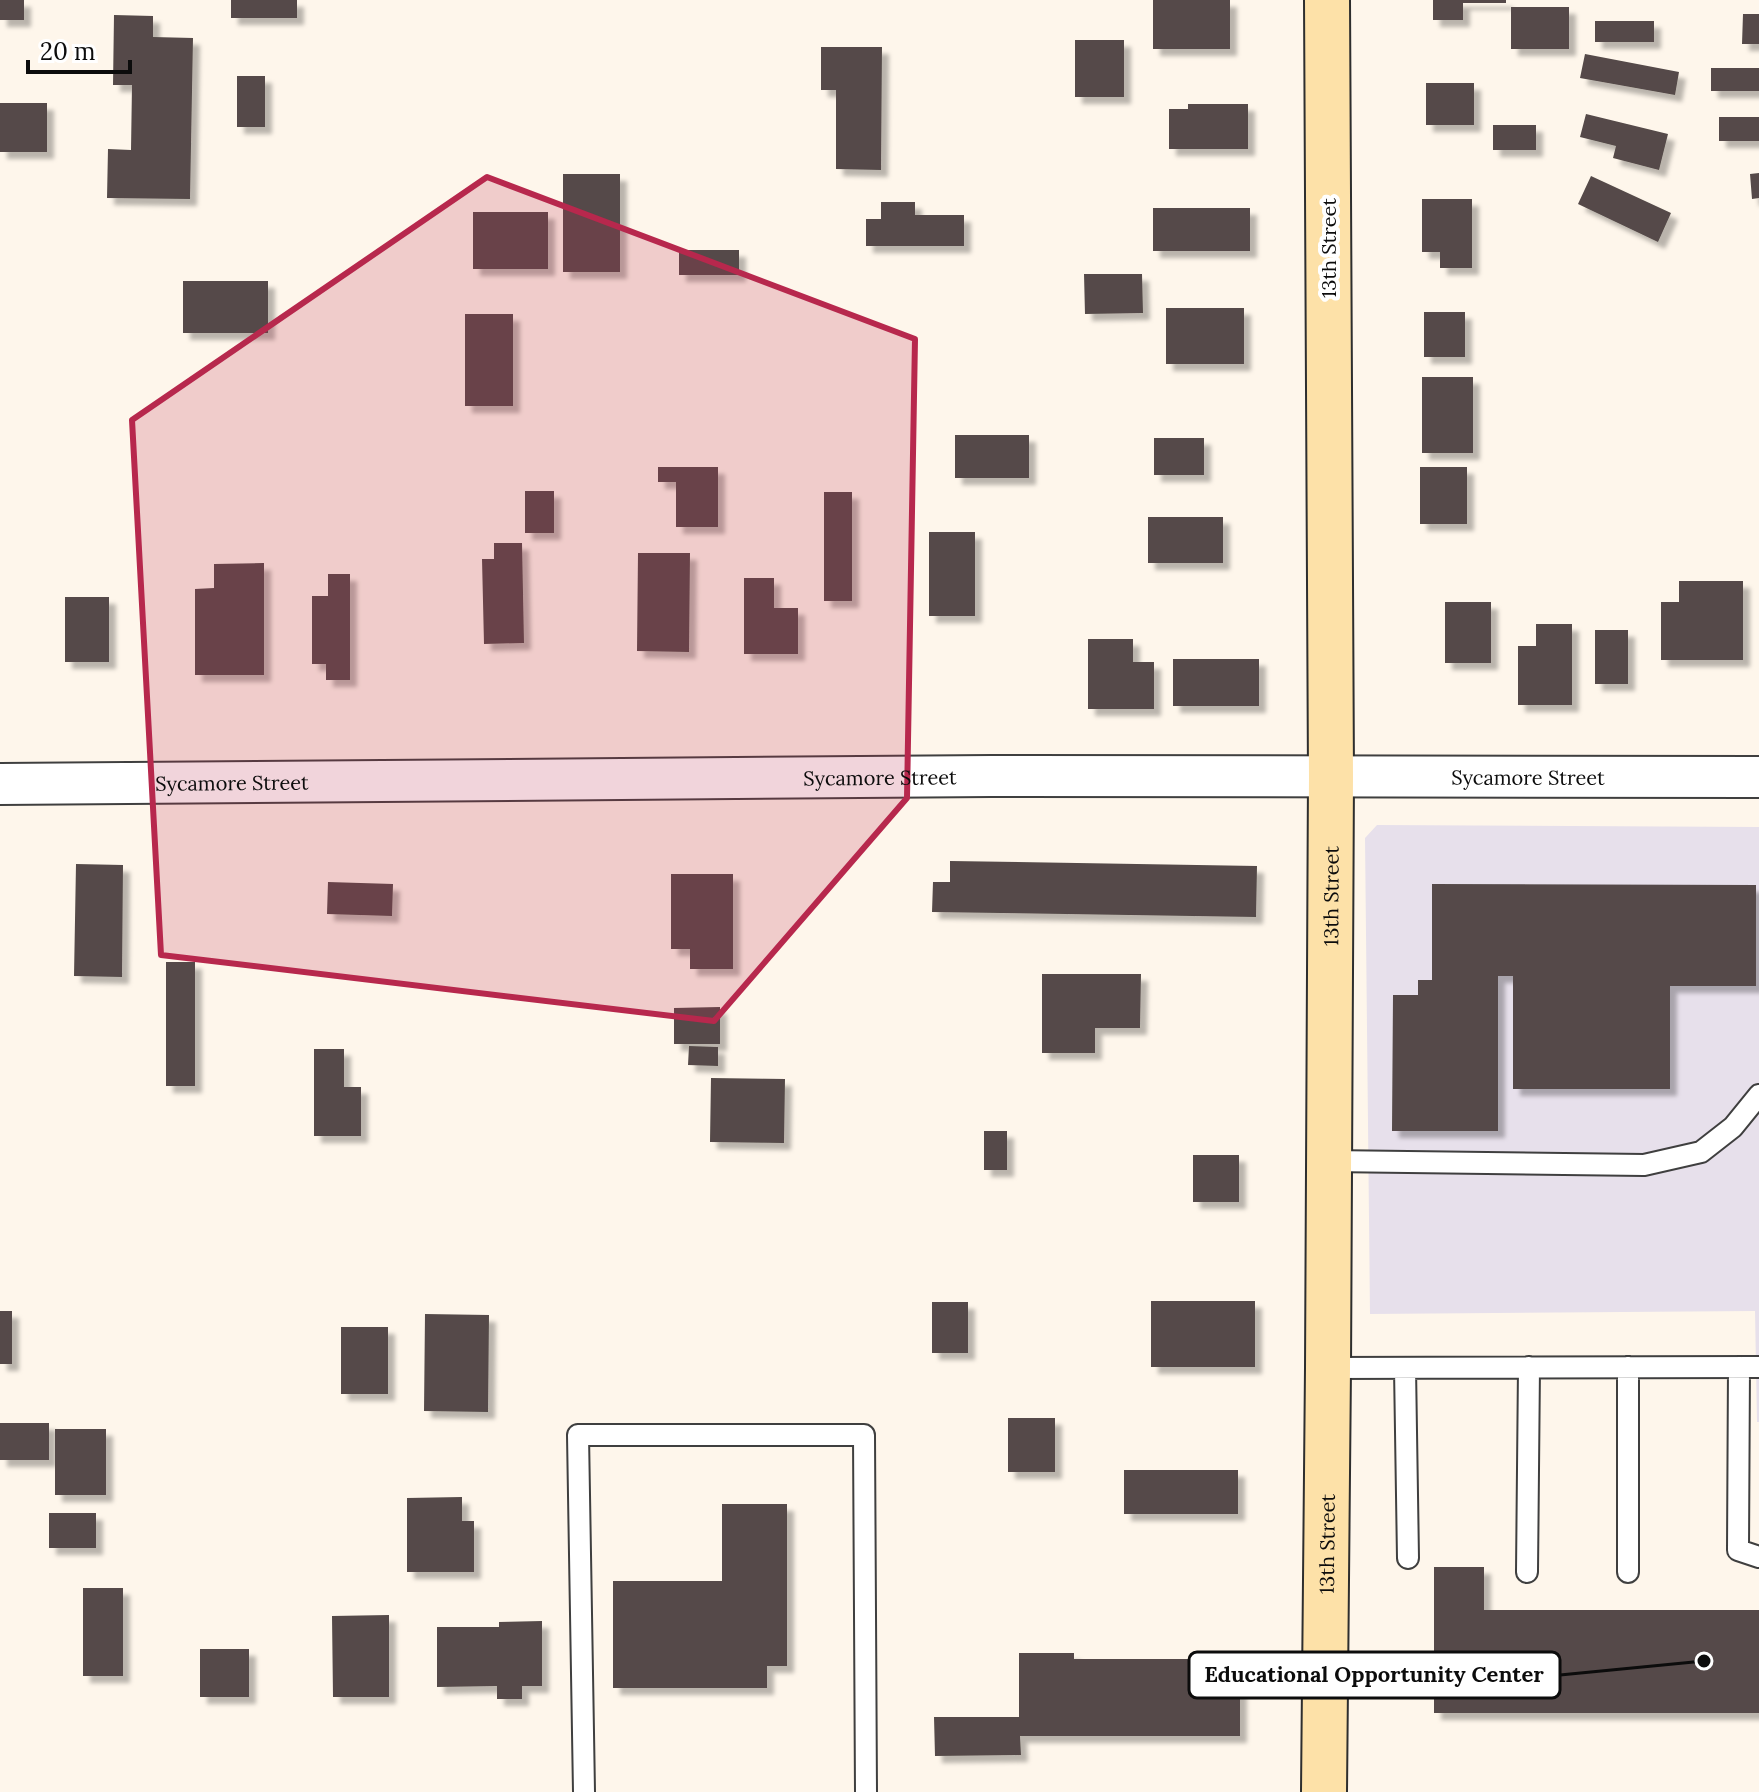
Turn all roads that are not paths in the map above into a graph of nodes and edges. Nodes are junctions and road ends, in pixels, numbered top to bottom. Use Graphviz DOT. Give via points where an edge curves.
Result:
graph roads {
  1 [pos="1327,0"];
  2 [pos="1331,776"];
  3 [pos="1759,777"];
  4 [pos="0,784"];
  5 [pos="1759,1095"];
  6 [pos="1329,1161"];
  7 [pos="1529,1367"];
  8 [pos="1628,1367"];
  9 [pos="1749,1367"];
  10 [pos="1328,1368"];
  11 [pos="1405,1368"];
  12 [pos="1759,1557"];
  13 [pos="1408,1558"];
  14 [pos="1527,1572"];
  15 [pos="1628,1572"];
  16 [pos="584,1792"];
  17 [pos="866,1792"];
  18 [pos="1324,1792"];
  1 -- 2 [label="main road, 13th Street"];
  2 -- 3 [label="street, Sycamore Street"];
  2 -- 4 [label="street, Sycamore Street"];
  2 -- 6 [label="main road, 13th Street"];
  5 -- 6 [label="lane" via="1733,1127 1701,1152 1644,1165"];
  6 -- 10 [label="main road, 13th Street"];
  7 -- 8 [label="lane"];
  7 -- 11 [label="lane"];
  7 -- 14 [label="lane"];
  8 -- 9 [label="lane"];
  8 -- 15 [label="lane"];
  9 -- 12 [label="lane" via="1738,1550"];
  10 -- 11 [label="lane"];
  10 -- 18 [label="main road, 13th Street"];
  11 -- 13 [label="lane"];
  16 -- 17 [label="lane" via="578,1435 864,1435"];
}
